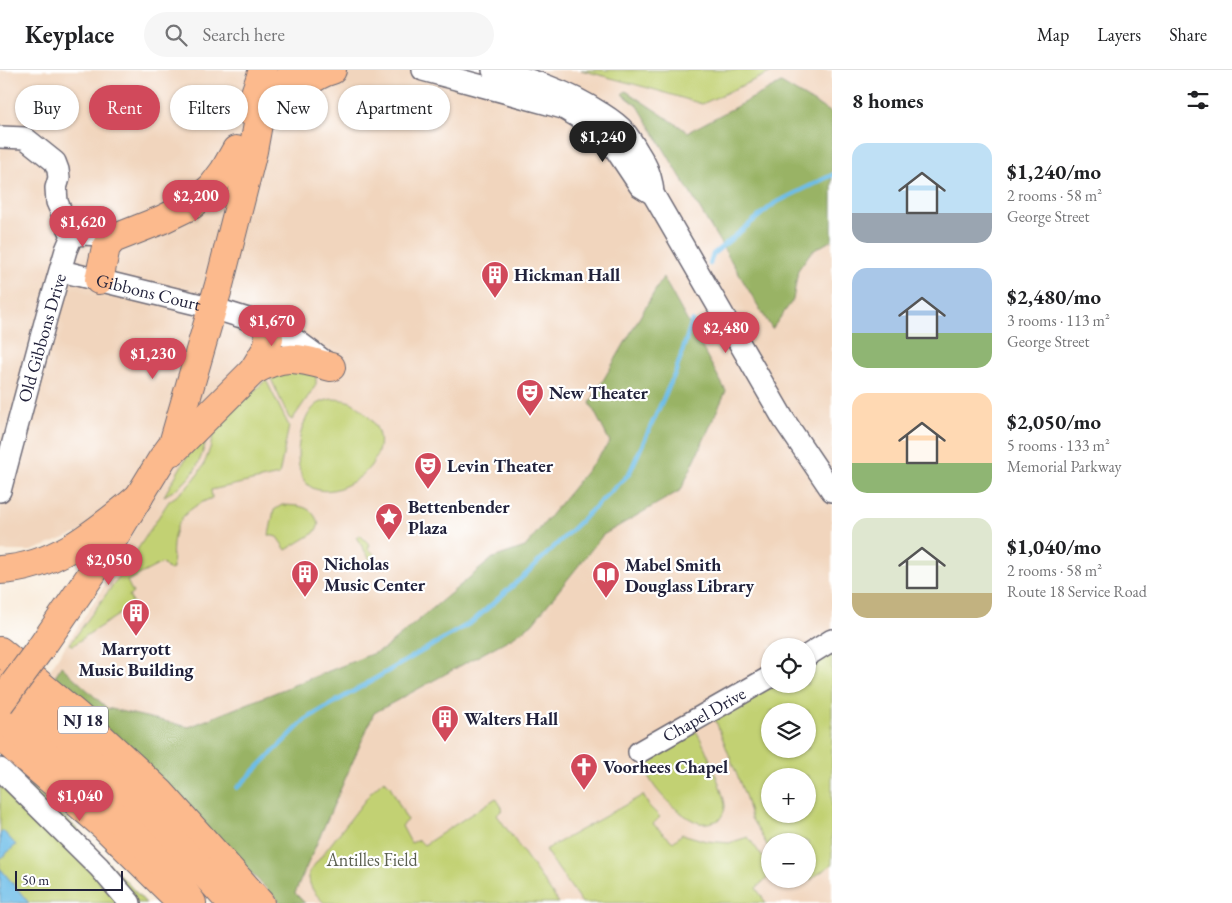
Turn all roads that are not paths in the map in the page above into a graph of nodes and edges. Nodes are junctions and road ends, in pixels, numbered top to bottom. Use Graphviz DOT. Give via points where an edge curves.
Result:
graph roads {
  1 [pos="263,70"];
  2 [pos="332,70"];
  3 [pos="423,70"];
  4 [pos="493,70"];
  5 [pos="289,71"];
  6 [pos="0,137"];
  7 [pos="245,151"];
  8 [pos="654,194"];
  9 [pos="72,236"];
  10 [pos="113,239"];
  11 [pos="61,271"];
  12 [pos="99,280"];
  13 [pos="205,306"];
  14 [pos="267,326"];
  15 [pos="336,370"];
  16 [pos="253,371"];
  17 [pos="162,459"];
  18 [pos="0,490"];
  19 [pos="832,491"];
  20 [pos="139,497"];
  21 [pos="0,570"];
  22 [pos="832,640"];
  23 [pos="816,650"];
  24 [pos="0,651"];
  25 [pos="761,682"];
  26 [pos="0,684"];
  27 [pos="0,704"];
  28 [pos="0,716"];
  29 [pos="0,736"];
  30 [pos="639,752"];
  31 [pos="0,769"];
  32 [pos="161,793"];
  33 [pos="130,903"];
  34 [pos="181,903"];
  35 [pos="192,903"];
  36 [pos="232,903"];
  37 [pos="260,903"];
  38 [pos="276,903"];
  1 -- 7 [label="main road"];
  2 -- 7 [label="main road" via="320,73 292,96"];
  3 -- 8 [label="street" via="563,108 588,123 612,144 640,186"];
  4 -- 8 [label="street" via="548,85 580,99 608,118 625,132 640,155 652,179"];
  5 -- 7 [label="main road" via="266,103"];
  6 -- 9 [label="street" via="25,138 55,162 58,170 57,202"];
  7 -- 10 [label="main road" via="192,204"];
  7 -- 13 [label="main road"];
  8 -- 19 [label="street" via="784,420"];
  9 -- 10 [label="street" via="96,234"];
  9 -- 11 [label="street, Old Gibbons Drive"];
  10 -- 12 [label="main road" via="106,247"];
  11 -- 12 [label="street, Gibbons Court"];
  11 -- 18 [label="street, Old Gibbons Drive"];
  12 -- 13 [label="street, Gibbons Court"];
  13 -- 14 [label="street, Gibbons Court"];
  13 -- 17 [label="main road" via="173,444"];
  14 -- 15 [label="street, Gibbons Court" via="297,341"];
  14 -- 16 [label="main road" via="267,348"];
  15 -- 16 [label="main road" via="285,358"];
  16 -- 17 [label="main road"];
  17 -- 20 [label="main road"];
  20 -- 21 [label="main road" via="101,529 67,551 34,564"];
  20 -- 27 [label="main road, bridge" via="94,572"];
  22 -- 23 [label="street"];
  24 -- 32 [label="main road, NJ 18" via="78,716"];
  25 -- 30 [label="street, Chapel Drive"];
  26 -- 36 [label="main road, NJ 18" via="116,786"];
  28 -- 35 [label="main road" via="123,824 176,879"];
  29 -- 34 [label="main road" via="99,821"];
  31 -- 33 [label="street" via="99,867"];
  32 -- 37 [label="main road, NJ 18"];
  32 -- 38 [label="main road" via="225,848"];
}
